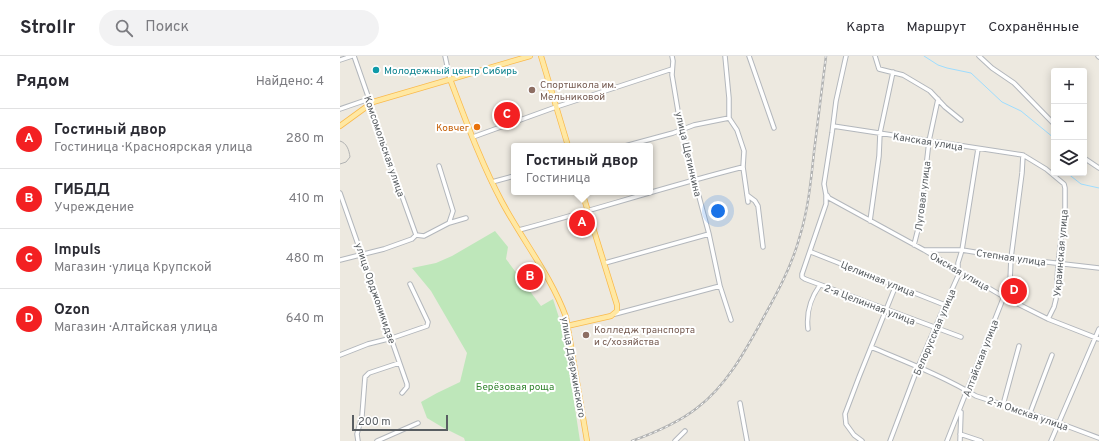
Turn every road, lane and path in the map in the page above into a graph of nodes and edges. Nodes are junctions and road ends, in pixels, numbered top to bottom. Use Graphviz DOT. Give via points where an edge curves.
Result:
graph roads {
  1 [pos="353,56"];
  2 [pos="444,56"];
  3 [pos="530,56"];
  4 [pos="541,56"];
  5 [pos="672,56"];
  6 [pos="725,56"];
  7 [pos="749,56"];
  8 [pos="846,56"];
  9 [pos="875,56"];
  10 [pos="979,56"];
  11 [pos="340,60"];
  12 [pos="672,69"];
  13 [pos="893,72"];
  14 [pos="450,79"];
  15 [pos="938,99"];
  16 [pos="369,102"];
  17 [pos="556,108"];
  18 [pos="340,109"];
  19 [pos="729,118"];
  20 [pos="961,120"];
  21 [pos="1051,121"];
  22 [pos="340,126"];
  23 [pos="833,126"];
  24 [pos="774,128"];
  25 [pos="681,129"];
  26 [pos="880,133"];
  27 [pos="473,137"];
  28 [pos="929,141"];
  29 [pos="567,143"];
  30 [pos="636,143"];
  31 [pos="978,149"];
  32 [pos="1023,155"];
  33 [pos="1087,160"];
  34 [pos="439,166"];
  35 [pos="743,167"];
  36 [pos="1099,168"];
  37 [pos="511,177"];
  38 [pos="694,180"];
  39 [pos="492,182"];
  40 [pos="653,192"];
  41 [pos="340,193"];
  42 [pos="583,195"];
  43 [pos="644,195"];
  44 [pos="747,195"];
  45 [pos="826,195"];
  46 [pos="748,202"];
  47 [pos="588,212"];
  48 [pos="466,218"];
  49 [pos="870,221"];
  50 [pos="450,223"];
  51 [pos="519,230"];
  52 [pos="709,234"];
  53 [pos="416,235"];
  54 [pos="914,245"];
  55 [pos="763,247"];
  56 [pos="924,250"];
  57 [pos="962,250"];
  58 [pos="811,252"];
  59 [pos="362,254"];
  60 [pos="1011,258"];
  61 [pos="340,260"];
  62 [pos="605,263"];
  63 [pos="1058,264"];
  64 [pos="1099,268"];
  65 [pos="959,270"];
  66 [pos="410,284"];
  67 [pos="820,285"];
  68 [pos="896,285"];
  69 [pos="720,286"];
  70 [pos="1004,297"];
  71 [pos="944,305"];
  72 [pos="887,310"];
  73 [pos="615,314"];
  74 [pos="1048,319"];
  75 [pos="731,320"];
  76 [pos="567,326"];
  77 [pos="934,328"];
  78 [pos="808,329"];
  79 [pos="1099,329"];
  80 [pos="961,337"];
  81 [pos="392,338"];
  82 [pos="1097,339"];
  83 [pos="1019,346"];
  84 [pos="871,347"];
  85 [pos="1052,355"];
  86 [pos="340,356"];
  87 [pos="399,363"];
  88 [pos="918,367"];
  89 [pos="968,390"];
  90 [pos="402,393"];
  91 [pos="740,403"];
  92 [pos="1003,405"];
  93 [pos="962,407"];
  94 [pos="1030,413"];
  95 [pos="418,423"];
  96 [pos="1059,423"];
  97 [pos="685,431"];
  98 [pos="960,434"];
  99 [pos="1099,438"];
  100 [pos="587,440"];
  101 [pos="358,441"];
  102 [pos="377,441"];
  103 [pos="675,441"];
  104 [pos="748,441"];
  105 [pos="862,441"];
  106 [pos="890,441"];
  107 [pos="947,441"];
  108 [pos="960,441"];
  109 [pos="982,441"];
  110 [pos="1051,441"];
  1 -- 11 [label="street"];
  1 -- 16 [label="street, Комсомольская улица"];
  2 -- 14 [label="street, улица Дзержинского"];
  3 -- 14 [label="main road"];
  4 -- 17 [label="main road"];
  5 -- 12 [label="street, улица Щетинкина"];
  6 -- 19 [label="street"];
  7 -- 24 [label="street"];
  8 -- 23 [label="street"];
  9 -- 13 [label="street" via="879,69"];
  10 -- 21 [label="street" via="1014,83"];
  12 -- 17 [label="street"];
  12 -- 25 [label="street, улица Щетинкина"];
  13 -- 15 [label="street" via="932,92"];
  13 -- 26 [label="street"];
  14 -- 16 [label="main road"];
  14 -- 27 [label="main road, улица Дзержинского"];
  15 -- 20 [label="street"];
  15 -- 28 [label="street, Луговая улица"];
  16 -- 18 [label="street"];
  16 -- 22 [label="main road"];
  16 -- 53 [label="street, Комсомольская улица"];
  17 -- 27 [label="street"];
  17 -- 29 [label="main road"];
  19 -- 25 [label="street"];
  19 -- 35 [label="street" via="737,130 744,151"];
  23 -- 26 [label="street, Канская улица"];
  23 -- 45 [label="street" via="824,184"];
  25 -- 30 [label="street"];
  25 -- 38 [label="street, улица Щетинкина"];
  26 -- 28 [label="street, Канская улица"];
  26 -- 49 [label="street"];
  27 -- 39 [label="main road, улица Дзержинского"];
  28 -- 31 [label="street, Канская улица"];
  28 -- 54 [label="street, Луговая улица" via="920,221"];
  31 -- 32 [label="street, Канская улица"];
  31 -- 57 [label="street, Белорусская улица"];
  32 -- 60 [label="street, Алтайская улица"];
  32 -- 63 [label="street, Украинская улица" via="1046,169 1065,186"];
  33 -- 36 [label="street"];
  34 -- 50 [label="street" via="453,211"];
  35 -- 38 [label="street"];
  35 -- 44 [label="street"];
  37 -- 39 [label="street"];
  38 -- 40 [label="street"];
  38 -- 52 [label="street, улица Щетинкина"];
  39 -- 51 [label="main road, улица Дзержинского"];
  41 -- 59 [label="street, улица Орджоникидзе"];
  42 -- 47 [label="main road"];
  43 -- 47 [label="street"];
  44 -- 46 [label="street"];
  44 -- 55 [label="street" via="758,206"];
  45 -- 49 [label="street, Омская улица"];
  45 -- 58 [label="street" via="826,206"];
  47 -- 51 [label="street"];
  47 -- 62 [label="main road"];
  48 -- 50 [label="street"];
  49 -- 54 [label="street, Омская улица"];
  50 -- 53 [label="street" via="424,236"];
  51 -- 76 [label="main road, улица Дзержинского" via="559,300"];
  52 -- 62 [label="street"];
  52 -- 69 [label="street, улица Щетинкина"];
  53 -- 59 [label="street"];
  54 -- 56 [label="street, Омская улица"];
  56 -- 57 [label="street, Степная улица"];
  56 -- 65 [label="street, Омская улица"];
  57 -- 60 [label="street, Степная улица"];
  57 -- 65 [label="street, Белорусская улица" via="958,263"];
  58 -- 67 [label="street, 2-я Целинная улица" via="802,277"];
  58 -- 68 [label="street, Целинная улица"];
  59 -- 61 [label="street"];
  59 -- 81 [label="street, улица Орджоникидзе"];
  60 -- 63 [label="street, Степная улица"];
  60 -- 70 [label="street, Алтайская улица" via="1011,278"];
  62 -- 73 [label="main road" via="617,305"];
  63 -- 64 [label="street, Степная улица"];
  63 -- 74 [label="street, Украинская улица" via="1056,299"];
  65 -- 70 [label="street, Омская улица"];
  65 -- 71 [label="street, Белорусская улица"];
  66 -- 81 [label="street" via="428,322 426,327"];
  67 -- 72 [label="street, 2-я Целинная улица"];
  67 -- 78 [label="street" via="814,293 808,312"];
  68 -- 71 [label="street, Целинная улица"];
  68 -- 72 [label="street"];
  69 -- 73 [label="street"];
  69 -- 75 [label="street, улица Щетинкина"];
  70 -- 74 [label="street, Омская улица"];
  70 -- 89 [label="street, Алтайская улица"];
  71 -- 77 [label="street, Белорусская улица"];
  72 -- 77 [label="street, 2-я Целинная улица"];
  72 -- 84 [label="street"];
  73 -- 76 [label="main road"];
  74 -- 82 [label="street, Омская улица"];
  76 -- 100 [label="main road, улица Дзержинского"];
  77 -- 80 [label="street, 2-я Целинная улица"];
  77 -- 88 [label="street, Белорусская улица"];
  79 -- 82 [label="street"];
  81 -- 86 [label="street" via="368,344"];
  81 -- 87 [label="street, улица Орджоникидзе"];
  82 -- 96 [label="street"];
  83 -- 92 [label="street"];
  84 -- 88 [label="street, 2-я Омская улица"];
  84 -- 105 [label="street" via="845,414 846,424"];
  85 -- 94 [label="street"];
  87 -- 90 [label="street, улица Орджоникидзе" via="408,384"];
  87 -- 101 [label="street" via="369,373 365,377"];
  88 -- 89 [label="street, 2-я Омская улица"];
  88 -- 106 [label="street, Белорусская улица"];
  89 -- 92 [label="street, 2-я Омская улица" via="976,396"];
  89 -- 93 [label="street, Алтайская улица"];
  91 -- 104 [label="street"];
  92 -- 94 [label="street, 2-я Омская улица"];
  93 -- 98 [label="street"];
  93 -- 107 [label="street, Алтайская улица"];
  94 -- 96 [label="street, 2-я Омская улица"];
  95 -- 102 [label="street"];
  96 -- 99 [label="street, 2-я Омская улица"];
  96 -- 110 [label="street"];
  97 -- 103 [label="street"];
  98 -- 108 [label="street"];
  98 -- 109 [label="street"];
}
